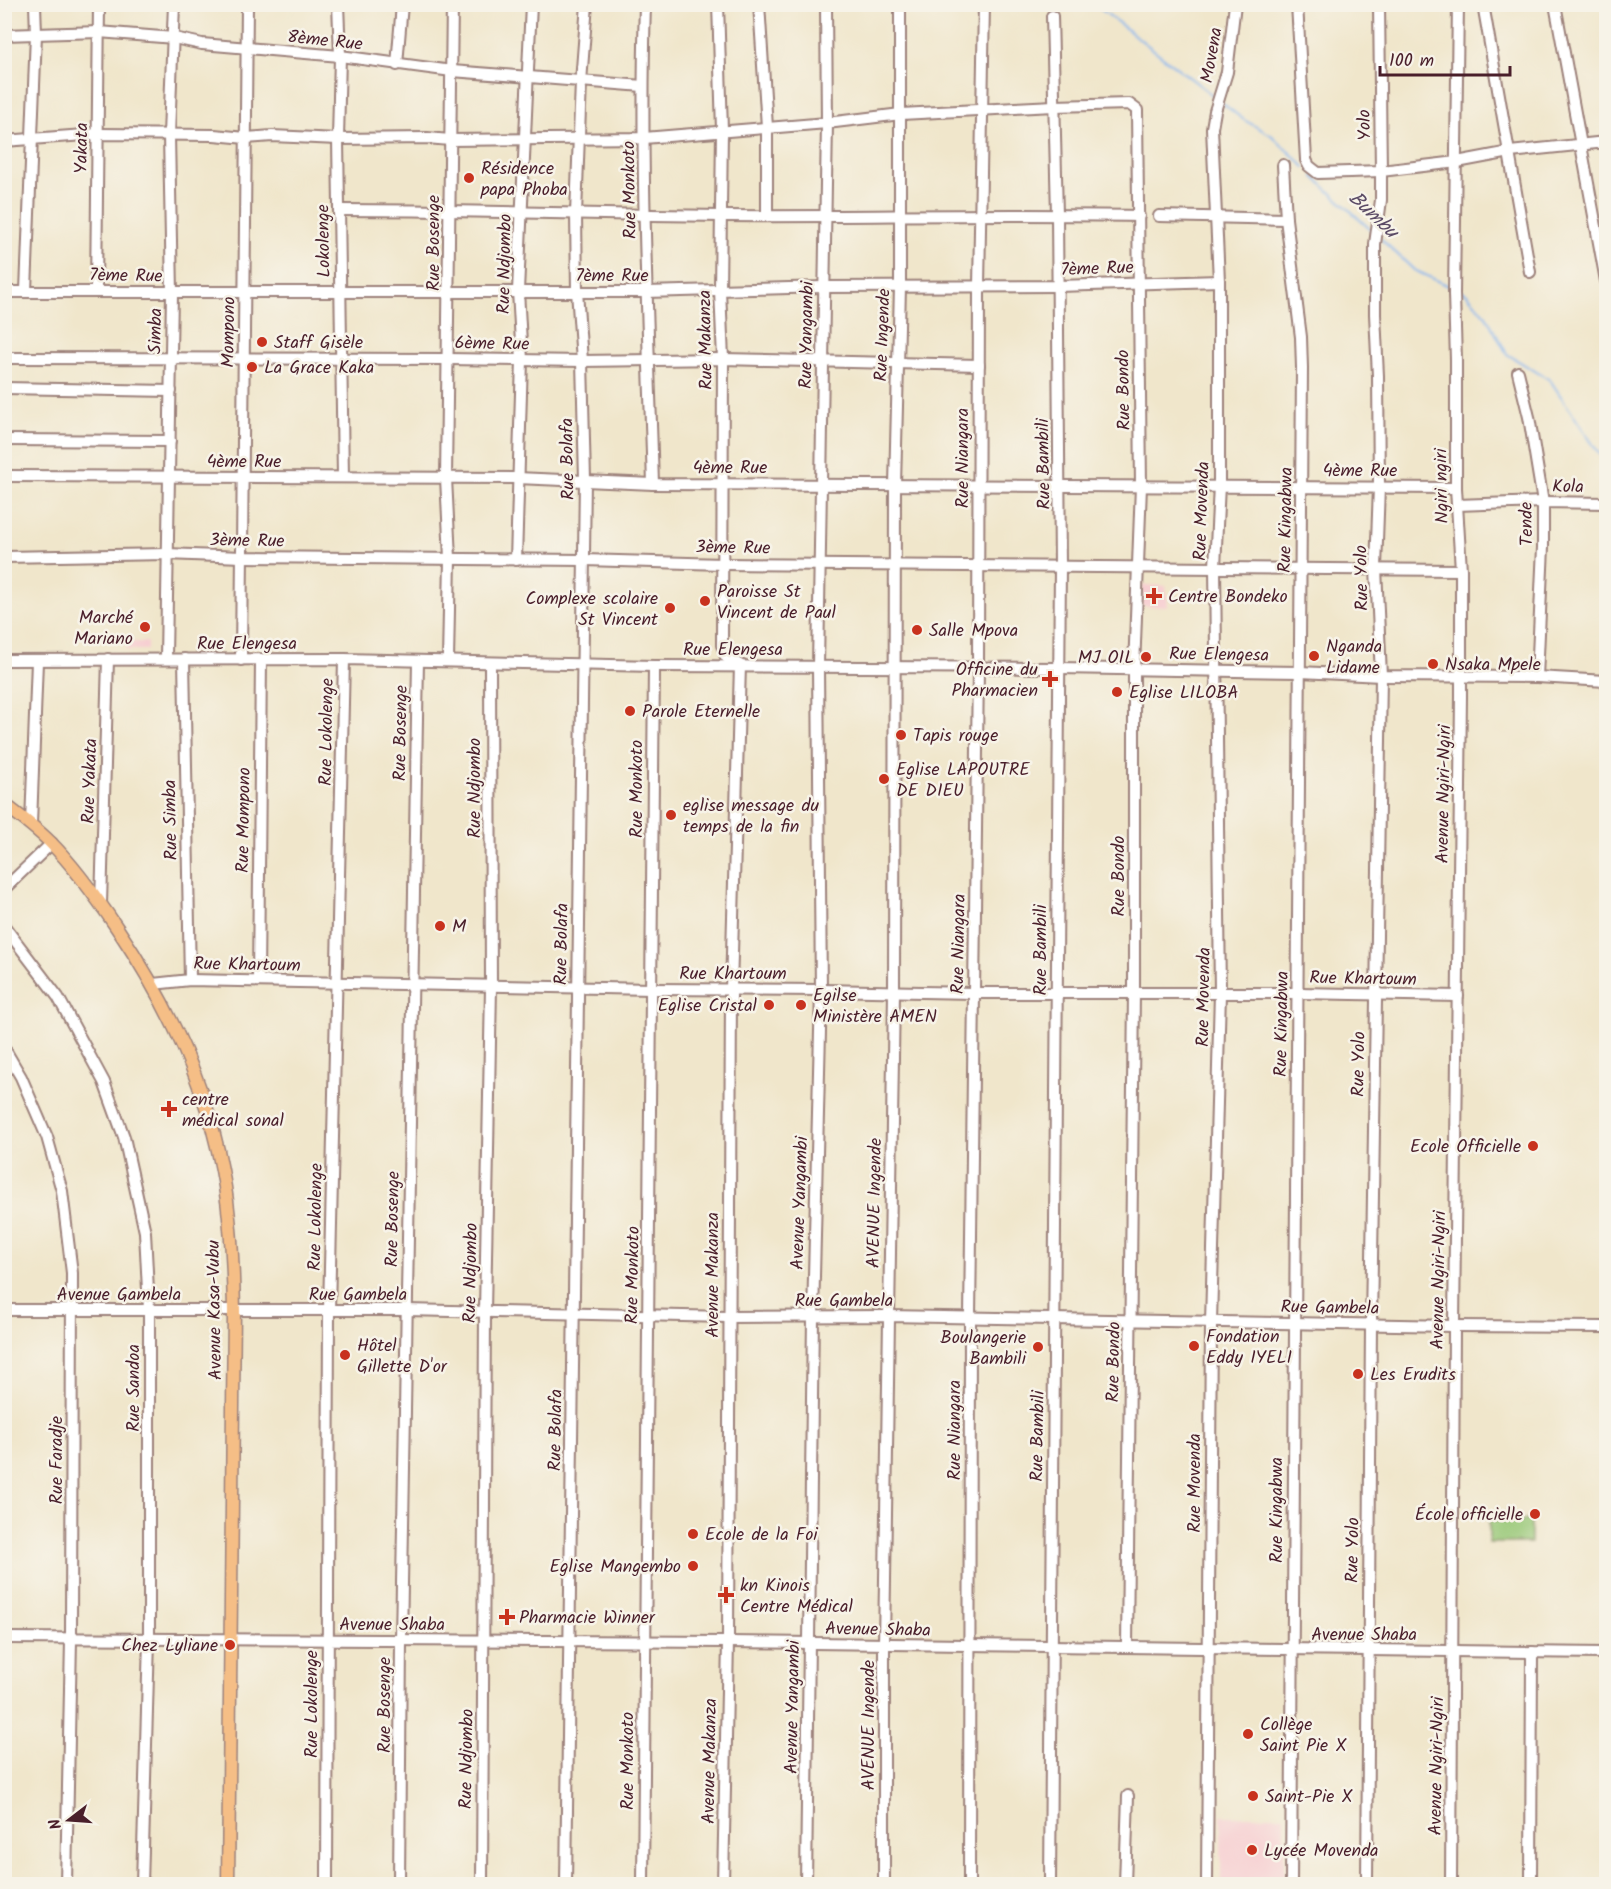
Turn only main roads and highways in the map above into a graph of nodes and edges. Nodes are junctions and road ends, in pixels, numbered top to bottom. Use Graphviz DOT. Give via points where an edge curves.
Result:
graph roads {
  1 [pos="4,804"];
  2 [pos="228,1884"];
  1 -- 2 [label="main road, Avenue Kasa-Vubu" via="31,824 76,870 153,984 195,1074 222,1168 231,1237 234,1311"];
}
